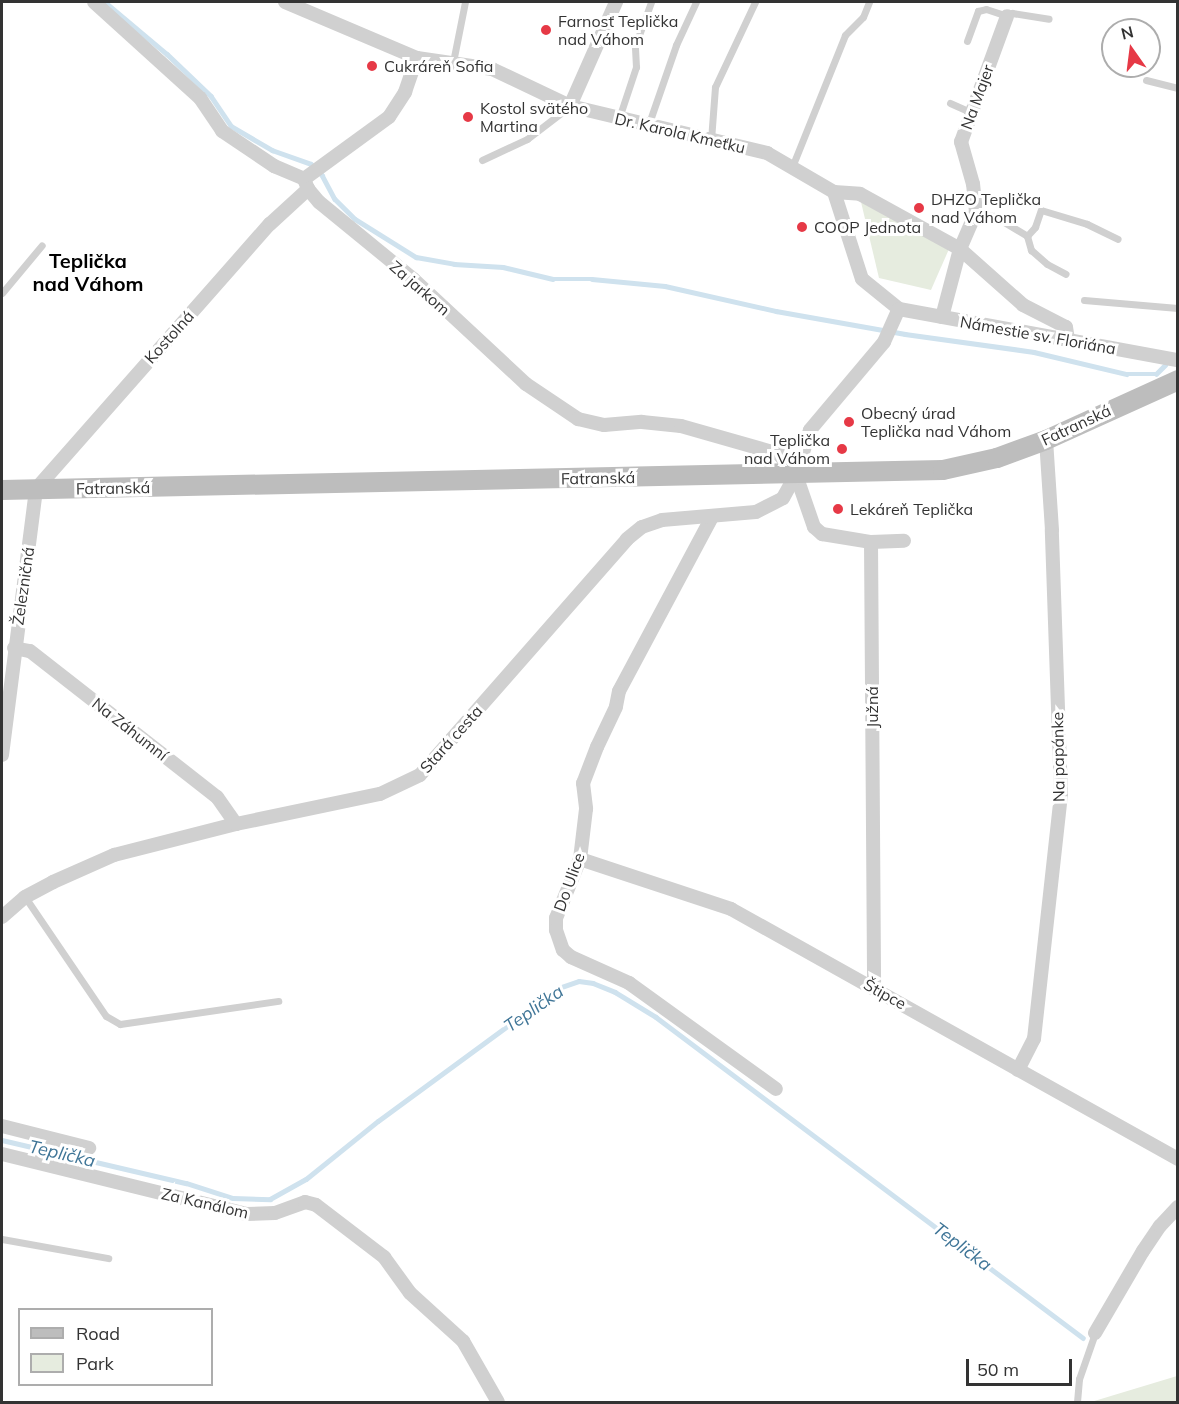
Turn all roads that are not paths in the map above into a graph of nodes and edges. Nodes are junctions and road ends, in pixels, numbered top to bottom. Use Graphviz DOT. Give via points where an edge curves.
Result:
graph roads {
  1 [pos="94,2"];
  2 [pos="285,2"];
  3 [pos="465,2"];
  4 [pos="616,2"];
  5 [pos="651,2"];
  6 [pos="696,2"];
  7 [pos="755,2"];
  8 [pos="869,2"];
  9 [pos="1006,16"];
  10 [pos="1049,20"];
  11 [pos="967,41"];
  12 [pos="417,58"];
  13 [pos="453,62"];
  14 [pos="1146,80"];
  15 [pos="1178,88"];
  16 [pos="950,104"];
  17 [pos="570,106"];
  18 [pos="972,113"];
  19 [pos="619,118"];
  20 [pos="648,126"];
  21 [pos="711,140"];
  22 [pos="482,160"];
  23 [pos="792,167"];
  24 [pos="311,177"];
  25 [pos="834,192"];
  26 [pos="976,212"];
  27 [pos="1027,236"];
  28 [pos="1118,239"];
  29 [pos="42,245"];
  30 [pos="960,249"];
  31 [pos="1066,274"];
  32 [pos="2,293"];
  33 [pos="1084,300"];
  34 [pos="1178,308"];
  35 [pos="899,309"];
  36 [pos="942,317"];
  37 [pos="1068,340"];
  38 [pos="1178,360"];
  39 [pos="1178,380"];
  40 [pos="1046,440"];
  41 [pos="796,475"];
  42 [pos="36,489"];
  43 [pos="2,490"];
  44 [pos="712,517"];
  45 [pos="904,541"];
  46 [pos="871,542"];
  47 [pos="15,648"];
  48 [pos="2,755"];
  49 [pos="236,824"];
  50 [pos="580,859"];
  51 [pos="25,897"];
  52 [pos="2,917"];
  53 [pos="874,988"];
  54 [pos="278,1001"];
  55 [pos="1018,1070"];
  56 [pos="776,1089"];
  57 [pos="2,1126"];
  58 [pos="88,1148"];
  59 [pos="2,1154"];
  60 [pos="1178,1159"];
  61 [pos="1178,1208"];
  62 [pos="2,1239"];
  63 [pos="108,1258"];
  64 [pos="1095,1333"];
  65 [pos="498,1402"];
  66 [pos="1077,1402"];
  1 -- 24 [label="street, Za jarkom" via="200,98 222,131 274,166"];
  2 -- 12 [label="street, Dr. Karola Kmeťku"];
  3 -- 13 [label="lane"];
  4 -- 17 [label="street"];
  5 -- 19 [label="lane" via="635,46 636,67"];
  6 -- 20 [label="lane" via="676,45"];
  7 -- 21 [label="lane" via="715,87"];
  8 -- 23 [label="lane" via="845,35"];
  9 -- 10 [label="lane" via="1012,13"];
  9 -- 11 [label="lane" via="986,9 978,11"];
  9 -- 18 [label="street, Na Majer"];
  12 -- 13 [label="street, Dr. Karola Kmeťku"];
  12 -- 24 [label="street, Kostolná" via="405,92 389,117"];
  13 -- 17 [label="street, Dr. Karola Kmeťku" via="492,69"];
  14 -- 15 [label="lane"];
  16 -- 18 [label="lane"];
  17 -- 19 [label="street, Dr. Karola Kmeťku"];
  17 -- 22 [label="lane" via="527,139"];
  18 -- 26 [label="street, Na Majer" via="961,142"];
  19 -- 20 [label="street, Dr. Karola Kmeťku"];
  20 -- 21 [label="street, Dr. Karola Kmeťku"];
  21 -- 23 [label="street, Dr. Karola Kmeťku" via="767,153"];
  23 -- 25 [label="street, Dr. Karola Kmeťku"];
  24 -- 41 [label="street, Za jarkom" via="348,228 413,279 526,384 578,419 604,425 642,422 681,426 779,454"];
  24 -- 42 [label="street, Kostolná"];
  25 -- 30 [label="street" via="860,194"];
  25 -- 35 [label="street, Námestie sv. Floriána" via="862,279"];
  26 -- 27 [label="lane" via="994,216"];
  26 -- 30 [label="street"];
  27 -- 28 [label="lane" via="1041,210 1087,224"];
  27 -- 31 [label="lane" via="1031,250"];
  29 -- 32 [label="lane"];
  30 -- 36 [label="street"];
  30 -- 37 [label="street" via="1023,305 1066,327"];
  33 -- 34 [label="lane"];
  35 -- 36 [label="street, Námestie sv. Floriána"];
  35 -- 41 [label="street" via="889,331 810,430"];
  36 -- 37 [label="street, Námestie sv. Floriána"];
  37 -- 38 [label="street, Námestie sv. Floriána"];
  39 -- 40 [label="main road, Fatranská"];
  40 -- 41 [label="main road, Fatranská" via="998,458 943,470"];
  40 -- 55 [label="street, Na papánke" via="1061,794 1034,1039"];
  41 -- 42 [label="main road, Fatranská"];
  41 -- 44 [label="street, Stará cesta" via="783,498 756,512"];
  41 -- 46 [label="street" via="814,527 822,534"];
  42 -- 43 [label="main road, Fatranská"];
  42 -- 47 [label="street, Železničná"];
  44 -- 49 [label="street, Stará cesta" via="662,520 642,527 627,539 420,776 380,795"];
  44 -- 50 [label="street, Do Ulice" via="619,691 583,783 586,809"];
  45 -- 46 [label="street"];
  46 -- 53 [label="street, Južná"];
  47 -- 48 [label="street, Železničná"];
  47 -- 49 [label="street, Na Záhumní" via="30,651 217,797"];
  49 -- 51 [label="street, Stará cesta" via="114,855"];
  50 -- 53 [label="street, Štipce" via="731,909"];
  50 -- 56 [label="street, Do Ulice" via="556,918 563,950 629,982"];
  51 -- 52 [label="street, Stará cesta"];
  51 -- 54 [label="lane" via="106,1016 120,1024"];
  53 -- 55 [label="street, Štipce"];
  55 -- 60 [label="street, Štipce"];
  57 -- 58 [label="street"];
  59 -- 65 [label="street, Za Kanálom" via="246,1214 275,1213 305,1202 316,1205 384,1257 410,1293 464,1341"];
  61 -- 64 [label="street" via="1143,1251"];
  62 -- 63 [label="lane"];
  64 -- 66 [label="lane" via="1079,1378"];
}
